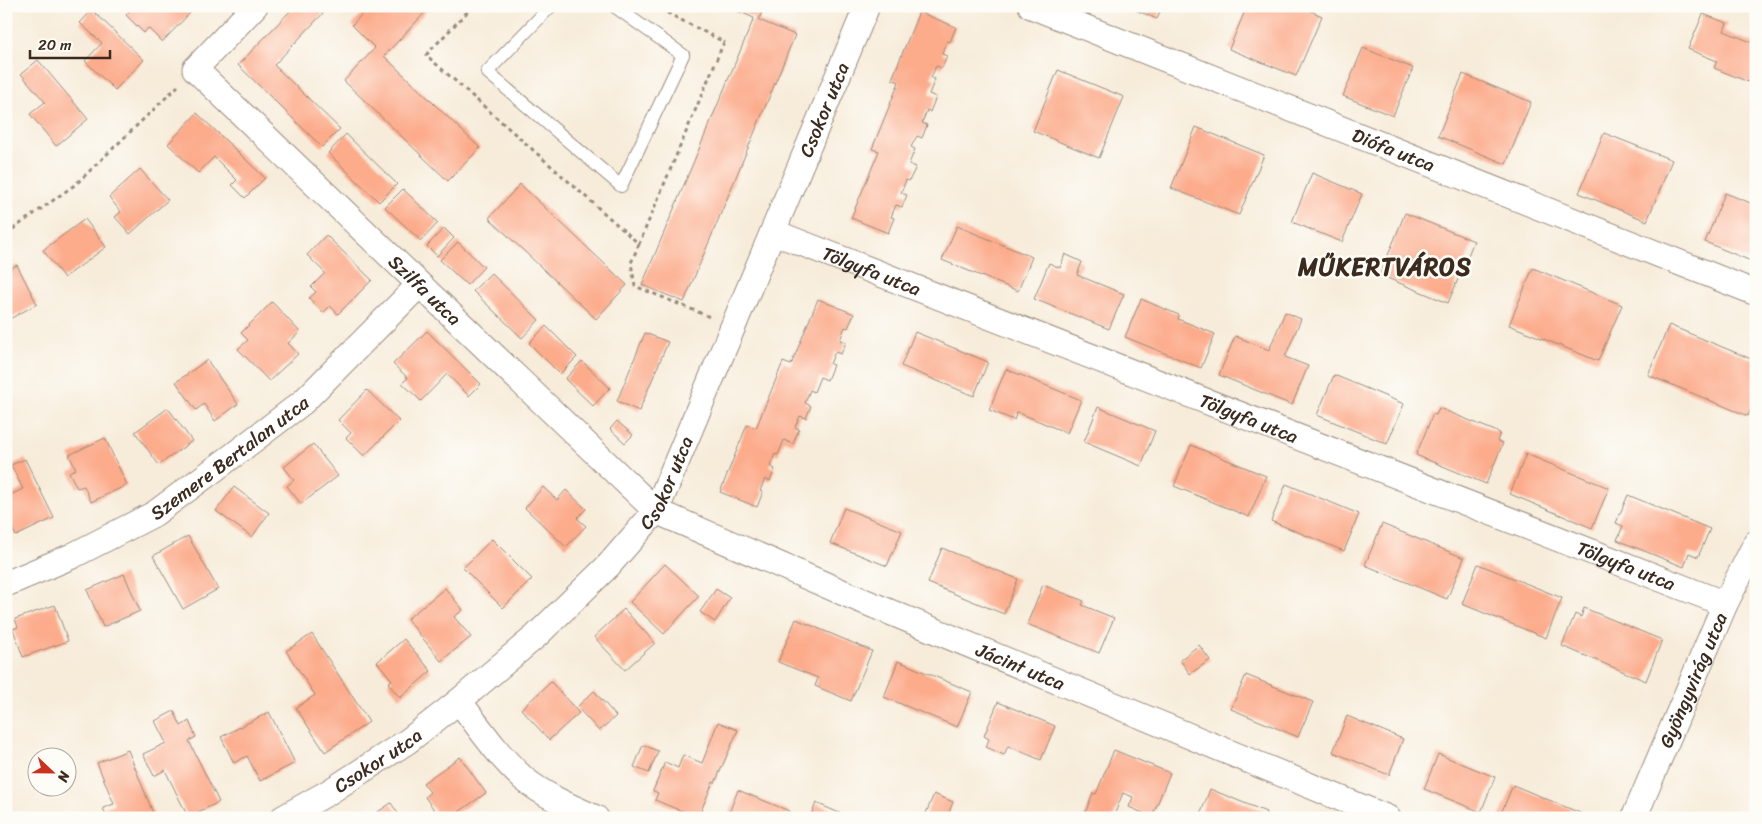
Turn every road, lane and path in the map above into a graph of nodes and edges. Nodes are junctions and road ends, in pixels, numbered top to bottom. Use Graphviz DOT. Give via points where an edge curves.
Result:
graph roads {
  1 [pos="255,6"];
  2 [pos="551,6"];
  3 [pos="614,6"];
  4 [pos="654,6"];
  5 [pos="867,6"];
  6 [pos="1030,6"];
  7 [pos="724,42"];
  8 [pos="195,69"];
  9 [pos="773,232"];
  10 [pos="6,234"];
  11 [pos="639,244"];
  12 [pos="419,285"];
  13 [pos="1756,293"];
  14 [pos="733,327"];
  15 [pos="656,511"];
  16 [pos="1756,543"];
  17 [pos="6,584"];
  18 [pos="1725,604"];
  19 [pos="459,701"];
  20 [pos="283,818"];
  21 [pos="596,818"];
  22 [pos="1388,818"];
  23 [pos="1634,818"];
  1 -- 8 [label="street"];
  2 -- 3 [label="lane" via="487,72 621,186 683,55"];
  4 -- 7 [label="path"];
  5 -- 9 [label="street, Csokor utca"];
  6 -- 13 [label="street, Diófa utca"];
  8 -- 10 [label="path" via="76,184"];
  8 -- 12 [label="street, Szilfa utca"];
  9 -- 14 [label="street, Csokor utca"];
  9 -- 18 [label="street, Tölgyfa utca"];
  11 -- 14 [label="path" via="631,263 635,286"];
  12 -- 15 [label="street, Szilfa utca"];
  12 -- 17 [label="street, Szemere Bertalan utca" via="303,402 154,514 72,556"];
  14 -- 15 [label="street, Csokor utca"];
  15 -- 19 [label="street, Csokor utca" via="608,566 536,636"];
  15 -- 22 [label="street, Jácint utca" via="851,596"];
  16 -- 18 [label="street, Gyöngyvirág utca"];
  18 -- 23 [label="street, Gyöngyvirág utca"];
  19 -- 20 [label="street, Csokor utca" via="408,741"];
  19 -- 21 [label="street" via="506,761 525,779 552,797"];
}
